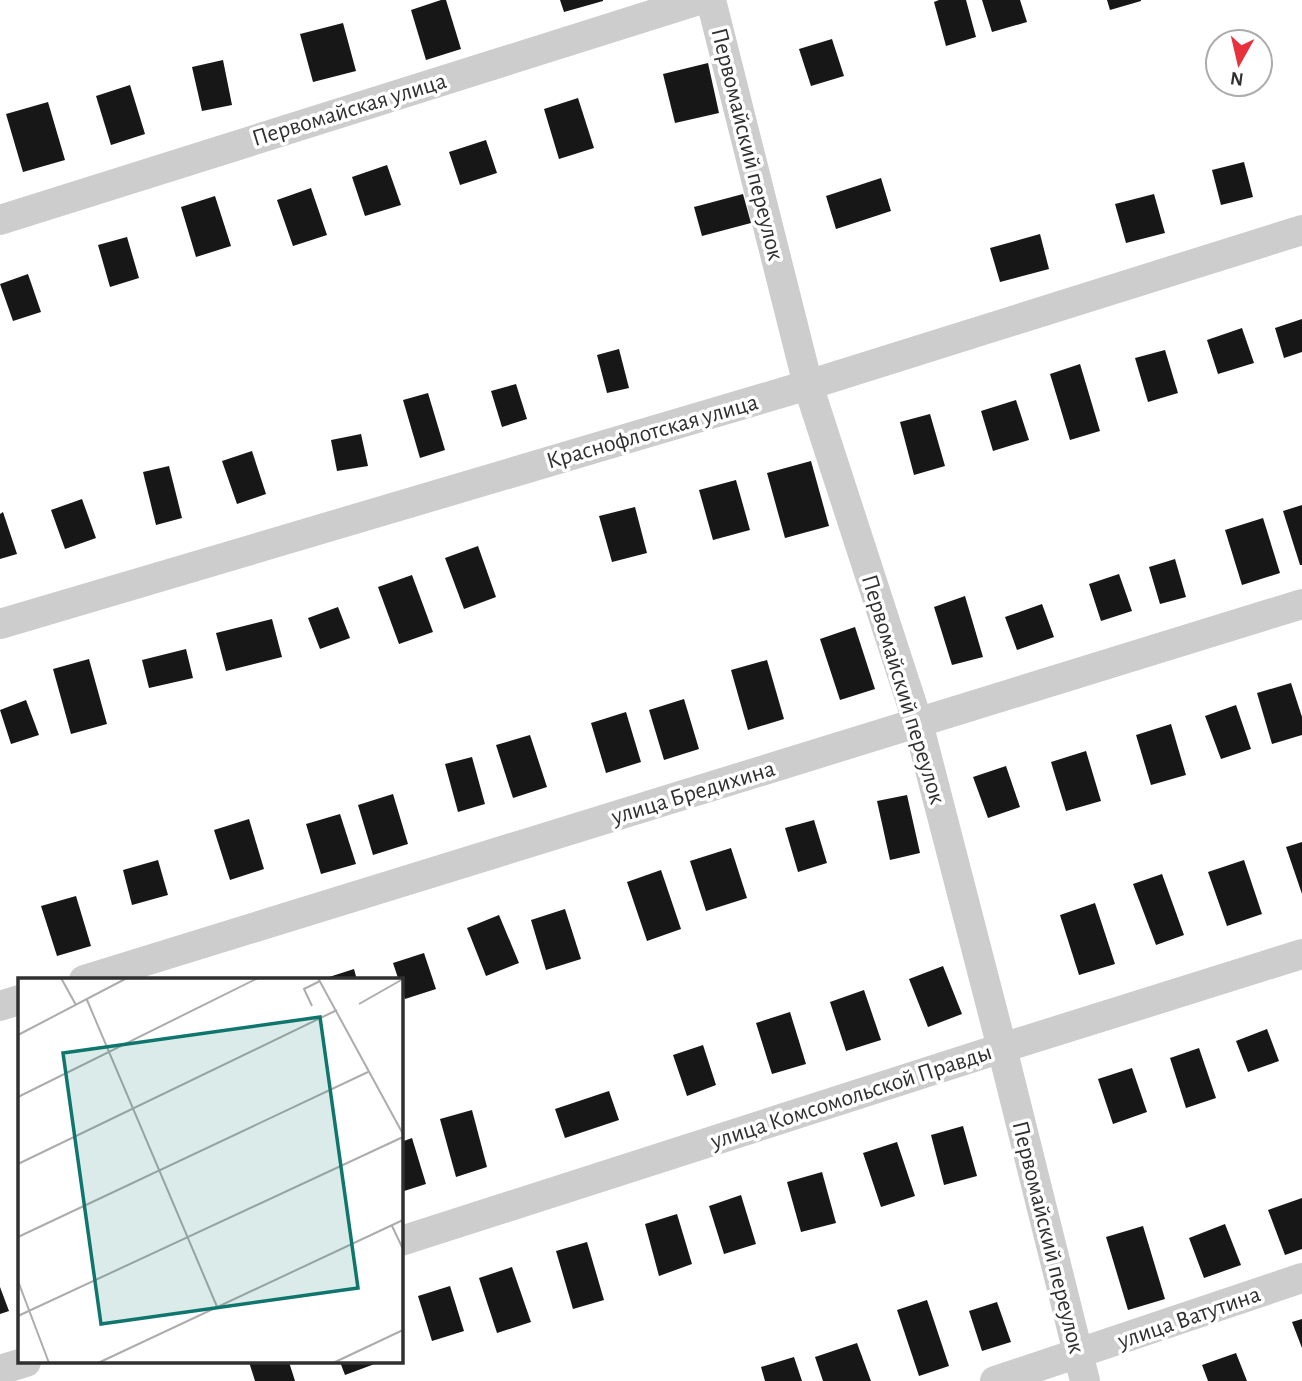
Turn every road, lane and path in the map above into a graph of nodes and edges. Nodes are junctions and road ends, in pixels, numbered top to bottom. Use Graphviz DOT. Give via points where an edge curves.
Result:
graph roads {
  1 [pos="699,0"];
  2 [pos="711,0"];
  3 [pos="0,220"];
  4 [pos="1302,230"];
  5 [pos="808,385"];
  6 [pos="1302,604"];
  7 [pos="0,624"];
  8 [pos="918,723"];
  9 [pos="1302,954"];
  10 [pos="90,978"];
  11 [pos="18,1000"];
  12 [pos="0,1006"];
  13 [pos="1002,1048"];
  14 [pos="402,1241"];
  15 [pos="1302,1278"];
  16 [pos="20,1364"];
  17 [pos="1082,1367"];
  18 [pos="0,1370"];
  19 [pos="995,1381"];
  1 -- 3 [label="street, Первомайская улица"];
  2 -- 5 [label="street, Первомайский переулок"];
  4 -- 5 [label="street, Краснофлотская улица"];
  5 -- 7 [label="street, Краснофлотская улица"];
  5 -- 8 [label="street, Первомайский переулок"];
  6 -- 8 [label="street, улица Бредихина"];
  8 -- 10 [label="street, улица Бредихина"];
  8 -- 13 [label="street, Первомайский переулок"];
  9 -- 13 [label="street, улица Комсомольской Правды"];
  11 -- 12 [label="street"];
  13 -- 14 [label="street, улица Комсомольской Правды"];
  13 -- 17 [label="street, Первомайский переулок"];
  15 -- 17 [label="street, улица Ватутина"];
  16 -- 18 [label="street"];
  17 -- 19 [label="street, улица Ватутина"];
}
